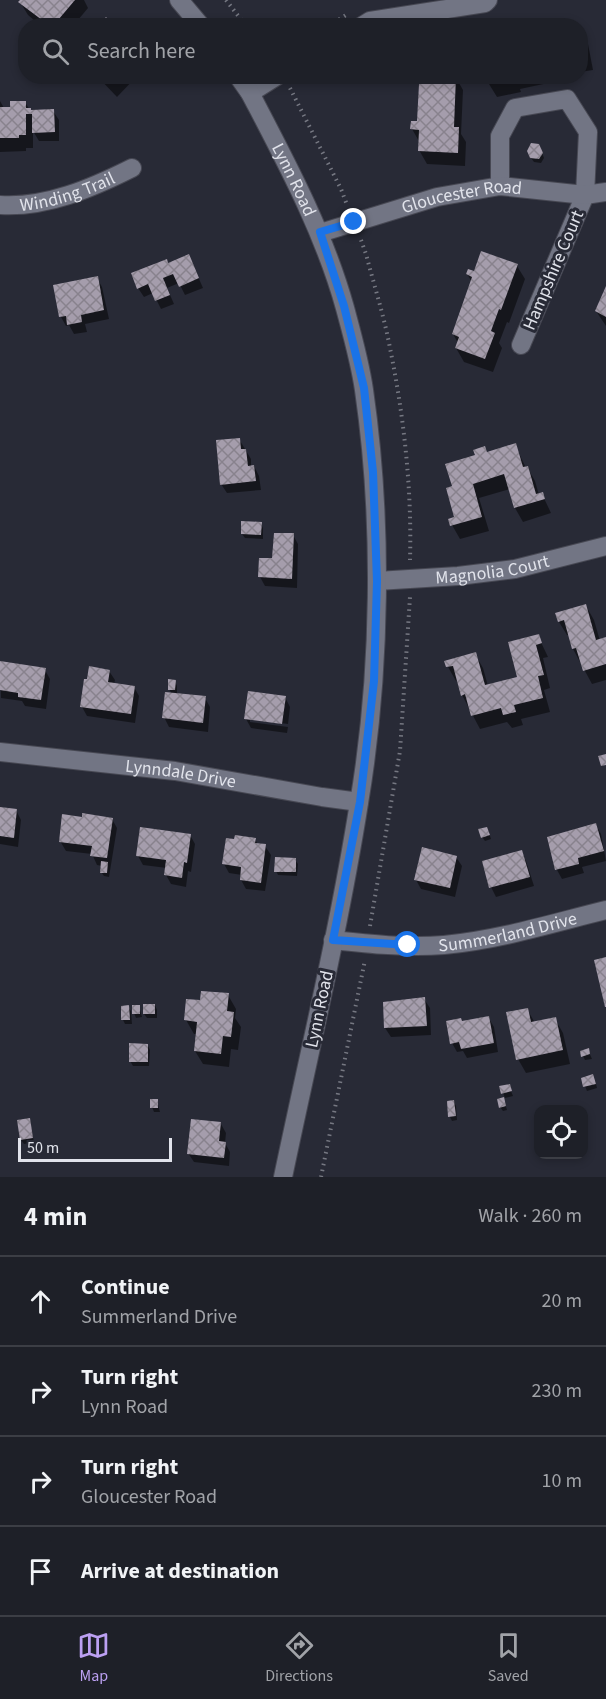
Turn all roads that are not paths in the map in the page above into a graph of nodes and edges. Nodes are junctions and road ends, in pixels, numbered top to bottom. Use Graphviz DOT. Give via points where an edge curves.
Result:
graph roads {
  1 [pos="179,0"];
  2 [pos="488,0"];
  3 [pos="194,18"];
  4 [pos="389,18"];
  5 [pos="244,84"];
  6 [pos="264,84"];
  7 [pos="250,93"];
  8 [pos="132,168"];
  9 [pos="500,186"];
  10 [pos="606,192"];
  11 [pos="585,195"];
  12 [pos="0,205"];
  13 [pos="320,232"];
  14 [pos="521,345"];
  15 [pos="606,546"];
  16 [pos="377,581"];
  17 [pos="0,752"];
  18 [pos="360,802"];
  19 [pos="606,910"];
  20 [pos="333,940"];
  21 [pos="283,1177"];
  1 -- 3 [label="street"];
  2 -- 4 [label="street"];
  5 -- 7 [label="street, Lynn Road"];
  6 -- 7 [label="street"];
  7 -- 13 [label="street, Lynn Road"];
  8 -- 12 [label="street, Winding Trail" via="66,195"];
  9 -- 11 [label="street, Gloucester Road"];
  9 -- 11 [label="street" via="500,136 515,108 567,99 588,132"];
  9 -- 13 [label="street, Gloucester Road" via="437,197"];
  10 -- 11 [label="street, Gloucester Road"];
  11 -- 14 [label="street, Hampshire Court"];
  13 -- 16 [label="street, Lynn Road" via="344,306 364,388 373,472"];
  15 -- 16 [label="street, Magnolia Court" via="515,569"];
  16 -- 18 [label="street, Lynn Road" via="374,681"];
  17 -- 18 [label="street, Lynndale Drive" via="175,771"];
  18 -- 20 [label="street, Lynn Road"];
  19 -- 20 [label="street, Summerland Drive" via="505,935 444,945"];
  20 -- 21 [label="street, Lynn Road"];
}
